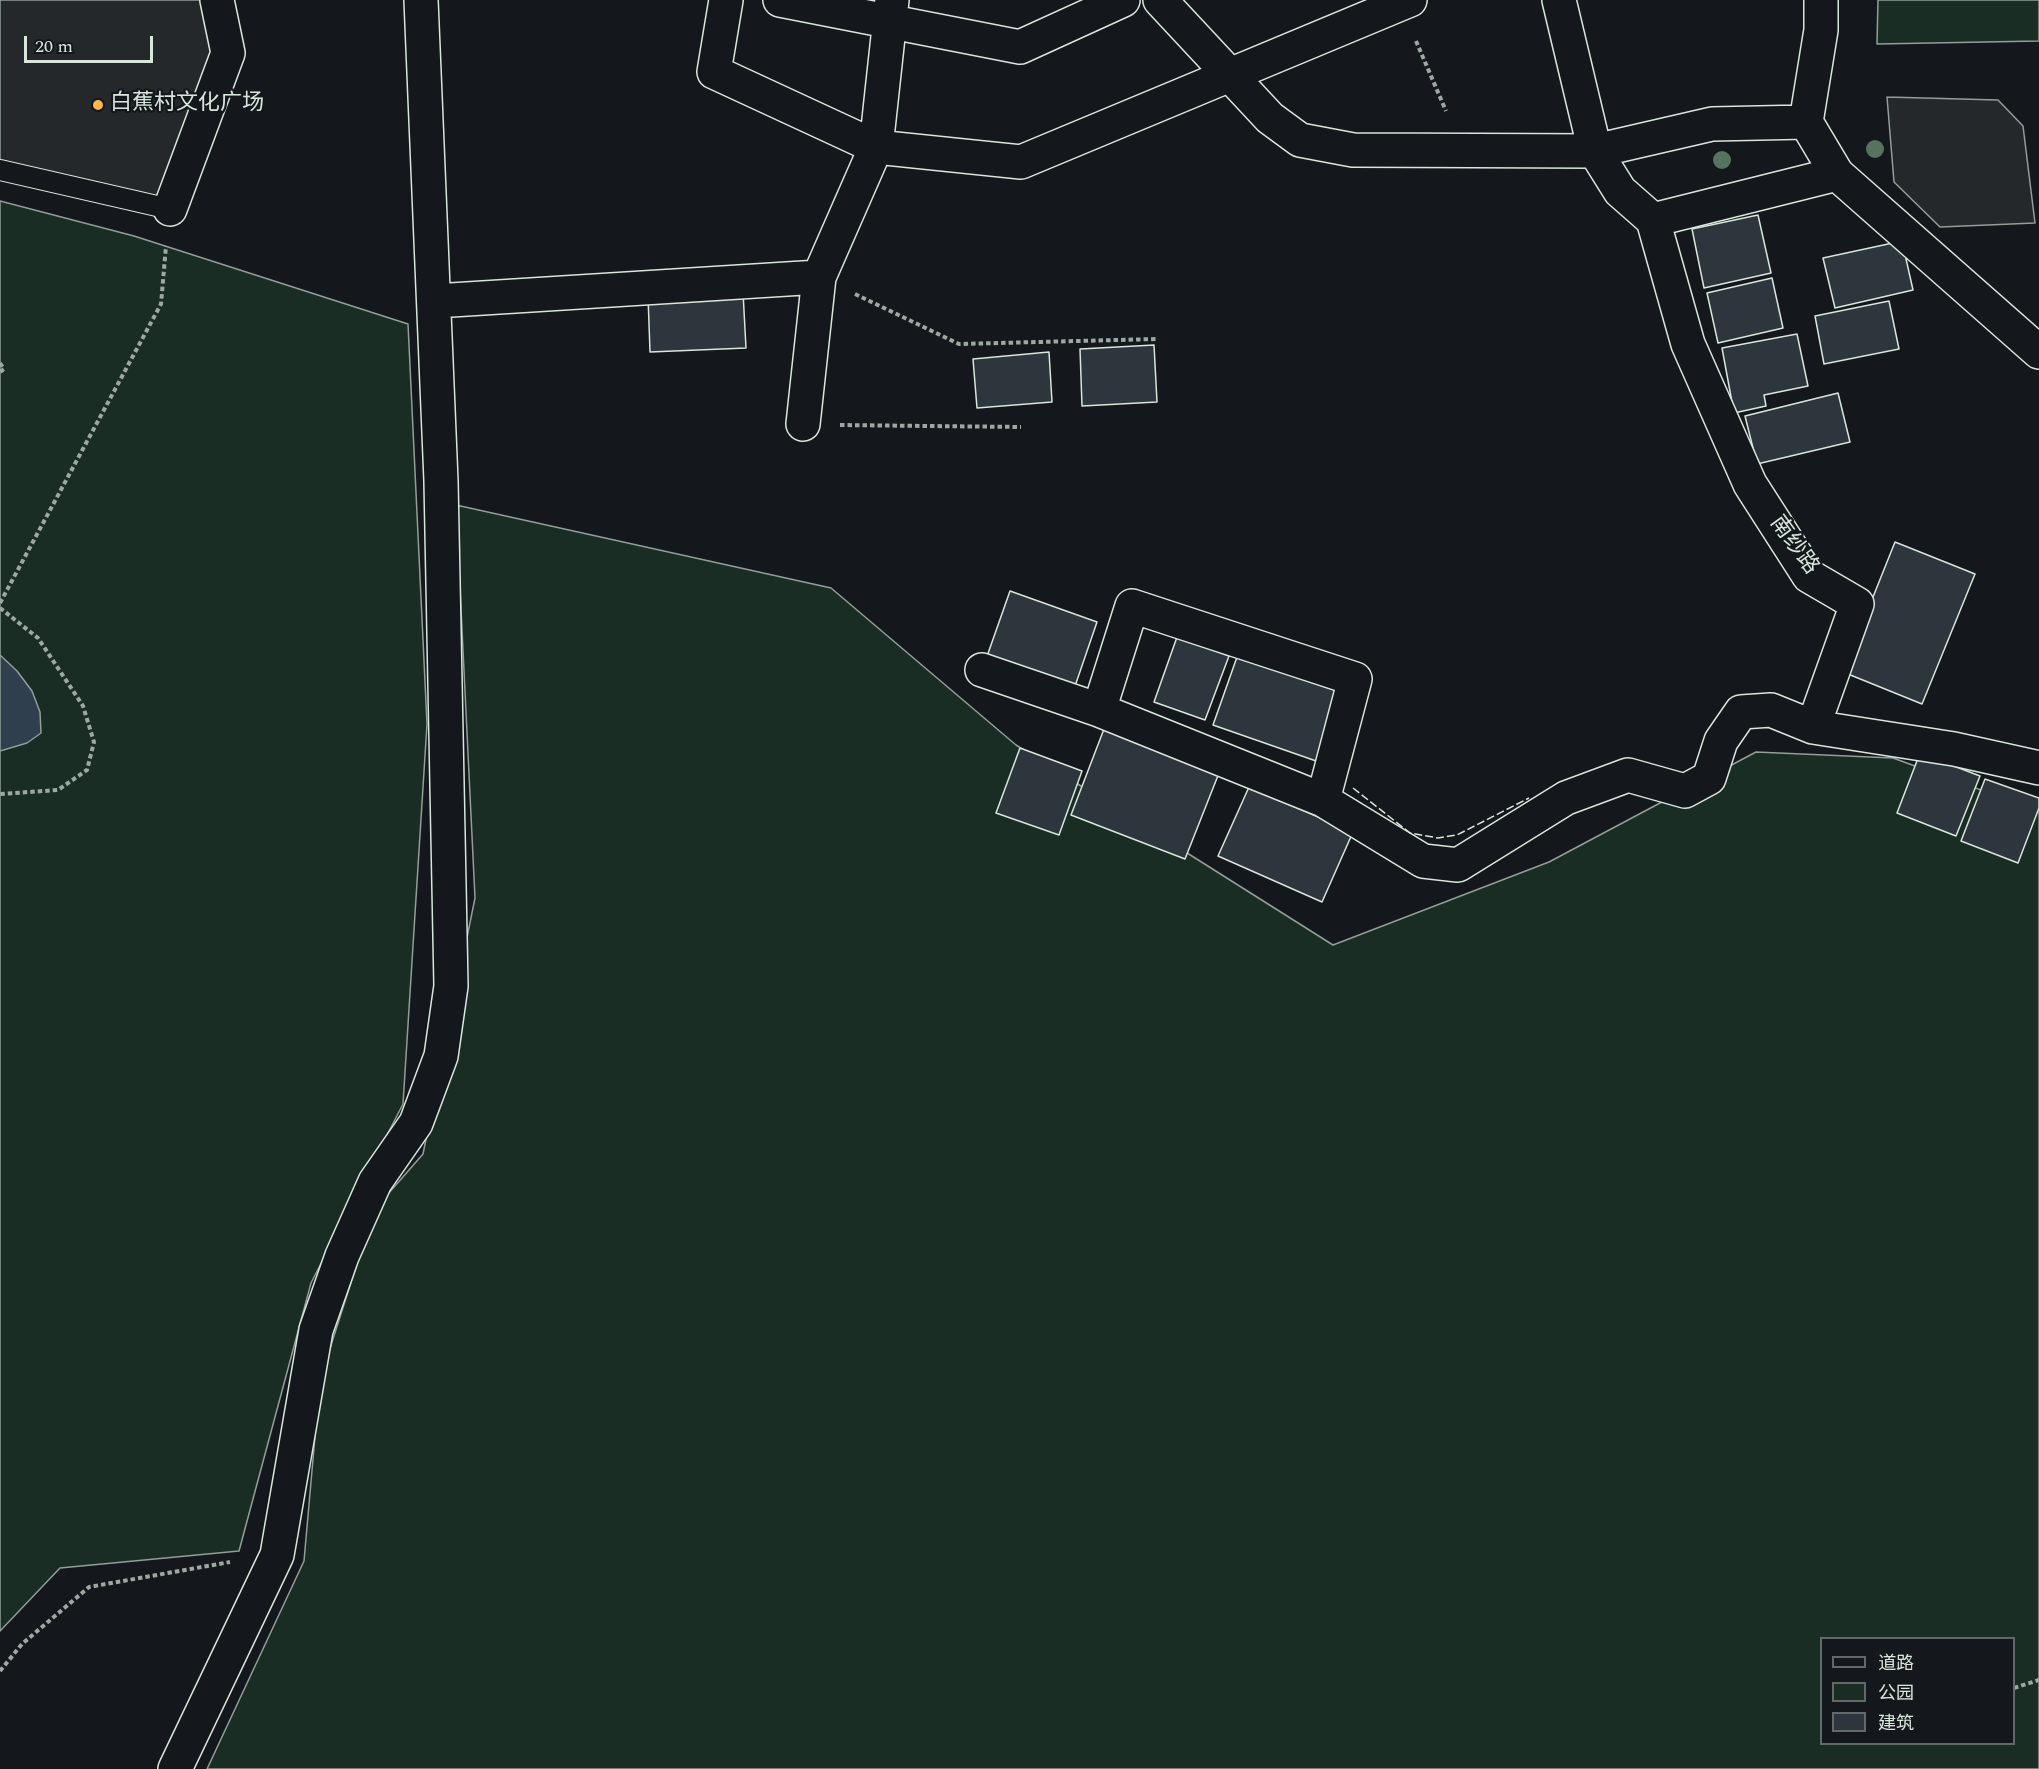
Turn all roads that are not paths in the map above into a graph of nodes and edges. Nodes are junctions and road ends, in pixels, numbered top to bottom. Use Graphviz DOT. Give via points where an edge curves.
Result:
graph roads {
  1 [pos="217,0"];
  2 [pos="421,0"];
  3 [pos="726,0"];
  4 [pos="780,0"];
  5 [pos="1123,0"];
  6 [pos="1160,0"];
  7 [pos="1559,0"];
  8 [pos="1821,0"];
  9 [pos="1406,2"];
  10 [pos="891,10"];
  11 [pos="1230,75"];
  12 [pos="1806,122"];
  13 [pos="876,147"];
  14 [pos="1595,151"];
  15 [pos="0,170"];
  16 [pos="1837,174"];
  17 [pos="170,209"];
  18 [pos="1653,220"];
  19 [pos="819,277"];
  20 [pos="435,301"];
  21 [pos="2039,352"];
  22 [pos="803,424"];
  23 [pos="982,670"];
  24 [pos="1099,710"];
  25 [pos="1813,727"];
  26 [pos="2039,768"];
  27 [pos="1323,800"];
  28 [pos="175,1769"];
  1 -- 17 [label="street" via="228,53"];
  2 -- 20 [label="street"];
  3 -- 13 [label="street" via="714,72"];
  4 -- 10 [label="street"];
  5 -- 10 [label="street" via="1020,47"];
  6 -- 11 [label="street"];
  7 -- 14 [label="street"];
  8 -- 12 [label="street" via="1821,30"];
  9 -- 11 [label="street"];
  10 -- 13 [label="street"];
  11 -- 13 [label="street" via="1021,162"];
  11 -- 14 [label="street" via="1270,118 1300,140 1353,150"];
  12 -- 14 [label="street" via="1712,124"];
  12 -- 16 [label="street"];
  13 -- 19 [label="street"];
  14 -- 18 [label="street" via="1620,191"];
  15 -- 17 [label="lane"];
  16 -- 18 [label="street"];
  16 -- 21 [label="street"];
  18 -- 25 [label="street, 南纱路" via="1688,344 1750,484 1809,576 1857,604"];
  19 -- 20 [label="street"];
  19 -- 22 [label="street"];
  20 -- 28 [label="street" via="451,986 441,1056 416,1123 375,1182 342,1256 316,1330 277,1555"];
  23 -- 24 [label="street"];
  24 -- 27 [label="street"];
  24 -- 27 [label="street" via="1132,606 1355,679"];
  25 -- 26 [label="street" via="1954,749"];
  25 -- 27 [label="street" via="1771,710 1741,712 1720,741 1709,778 1685,790 1628,775 1566,798 1458,865 1423,861"];
}
